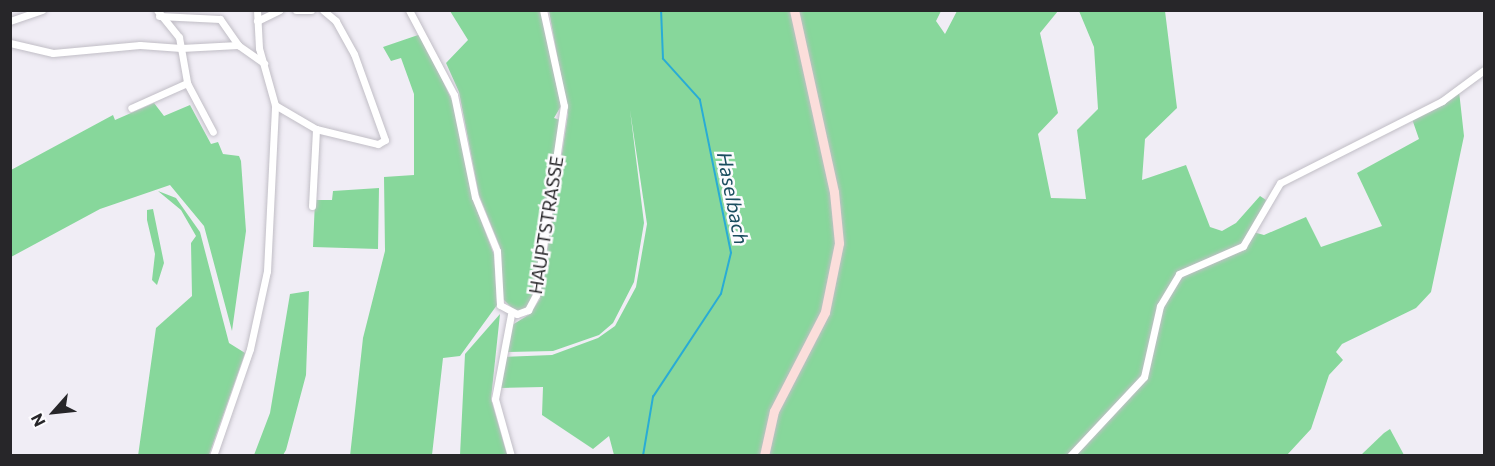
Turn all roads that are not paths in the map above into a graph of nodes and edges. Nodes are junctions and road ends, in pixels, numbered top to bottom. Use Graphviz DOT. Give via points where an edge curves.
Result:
graph roads {
  1 [pos="42,10"];
  2 [pos="257,10"];
  3 [pos="280,10"];
  4 [pos="296,10"];
  5 [pos="311,10"];
  6 [pos="323,10"];
  7 [pos="409,10"];
  8 [pos="543,10"];
  9 [pos="794,10"];
  10 [pos="158,13"];
  11 [pos="10,21"];
  12 [pos="257,21"];
  13 [pos="10,43"];
  14 [pos="238,45"];
  15 [pos="181,48"];
  16 [pos="264,63"];
  17 [pos="1485,70"];
  18 [pos="187,83"];
  19 [pos="275,105"];
  20 [pos="131,108"];
  21 [pos="316,129"];
  22 [pos="213,132"];
  23 [pos="312,206"];
  24 [pos="511,314"];
  25 [pos="213,456"];
  26 [pos="511,456"];
  27 [pos="764,456"];
  28 [pos="1070,456"];
  1 -- 11 [label="street"];
  2 -- 12 [label="street"];
  3 -- 12 [label="street"];
  4 -- 5 [label="street"];
  6 -- 21 [label="street" via="336,21 354,54 386,137 378,144"];
  7 -- 24 [label="street, HAUPTSTRASSE" via="454,96 475,198 497,251 500,305"];
  8 -- 24 [label="street, HAUPTSTRASSE" via="564,106 536,295 528,310"];
  9 -- 27 [label="main road" via="838,219 839,243 825,312 774,411"];
  10 -- 14 [label="street" via="220,18"];
  10 -- 15 [label="street" via="179,37"];
  12 -- 16 [label="street"];
  13 -- 15 [label="street" via="47,53 140,45"];
  14 -- 15 [label="street"];
  14 -- 16 [label="street"];
  15 -- 18 [label="street"];
  16 -- 19 [label="street"];
  17 -- 28 [label="street" via="1442,100 1280,183 1243,246 1179,274 1160,306 1144,377"];
  18 -- 20 [label="street"];
  18 -- 22 [label="street"];
  19 -- 21 [label="street"];
  19 -- 25 [label="street" via="267,271 250,349"];
  21 -- 23 [label="street"];
  24 -- 26 [label="street" via="495,399"];
}
